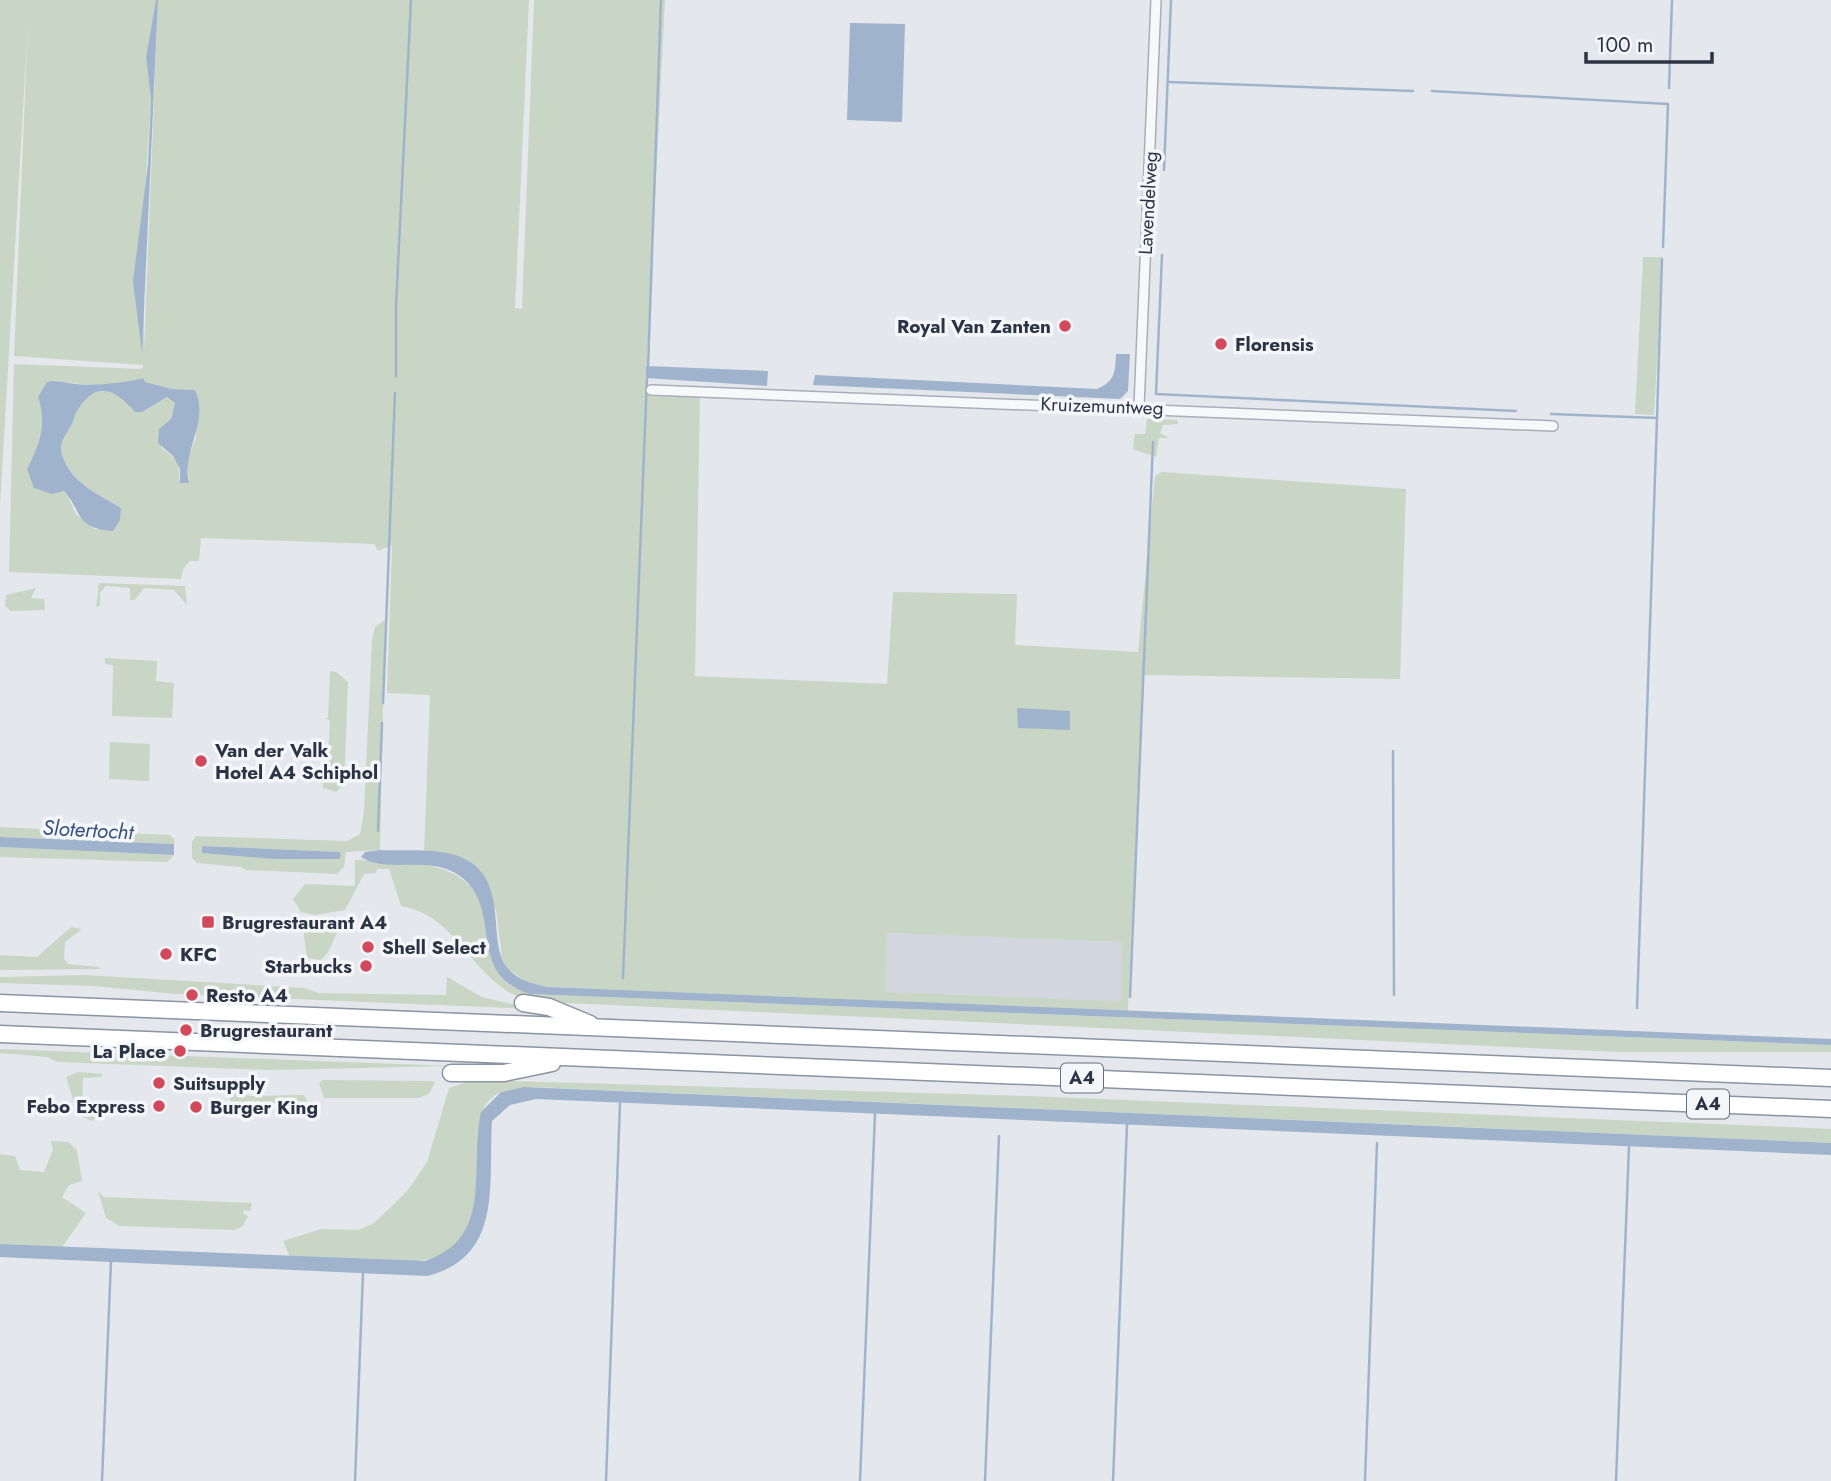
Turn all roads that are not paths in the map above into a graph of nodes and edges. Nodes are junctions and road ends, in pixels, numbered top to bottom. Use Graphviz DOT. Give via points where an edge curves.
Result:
graph roads {
  1 [pos="1156,0"];
  2 [pos="651,390"];
  3 [pos="1139,407"];
  4 [pos="1553,426"];
  5 [pos="0,1003"];
  6 [pos="523,1003"];
  7 [pos="602,1028"];
  8 [pos="0,1034"];
  9 [pos="578,1058"];
  10 [pos="451,1073"];
  11 [pos="1831,1078"];
  12 [pos="1831,1109"];
  1 -- 3 [label="street, Lavendelweg"];
  2 -- 3 [label="street, Kruizemuntweg"];
  3 -- 4 [label="street, Kruizemuntweg"];
  5 -- 7 [label="highway, A4"];
  6 -- 7 [label="highway, A4" via="550,1007"];
  7 -- 11 [label="highway, A4"];
  8 -- 9 [label="highway, A4"];
  9 -- 10 [label="highway, A4" via="503,1073"];
  9 -- 12 [label="highway, A4"];
}
